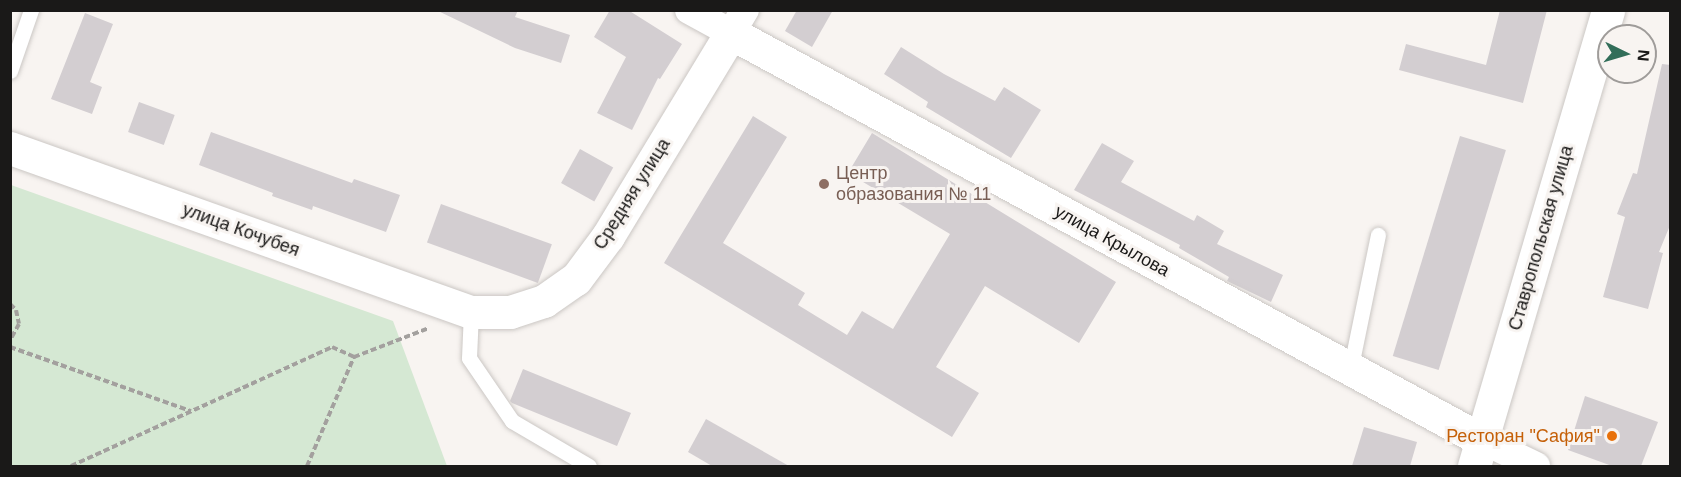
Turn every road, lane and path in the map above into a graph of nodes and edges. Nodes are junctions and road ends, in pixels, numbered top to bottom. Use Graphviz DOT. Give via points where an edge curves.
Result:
graph roads {
  1 [pos="31,10"];
  2 [pos="689,10"];
  3 [pos="1608,10"];
  4 [pos="738,22"];
  5 [pos="10,71"];
  6 [pos="10,148"];
  7 [pos="1378,235"];
  8 [pos="10,304"];
  9 [pos="471,312"];
  10 [pos="10,340"];
  11 [pos="10,347"];
  12 [pos="354,357"];
  13 [pos="1350,371"];
  14 [pos="192,411"];
  15 [pos="1478,453"];
  16 [pos="579,464"];
  17 [pos="71,466"];
  18 [pos="307,466"];
  19 [pos="1536,466"];
  1 -- 5 [label="lane"];
  2 -- 4 [label="street, улица Крылова"];
  3 -- 15 [label="main road, Ставропольская улица"];
  4 -- 9 [label="main road, Средняя улица" via="608,236 576,279 544,301 510,312"];
  4 -- 13 [label="main road, улица Крылова"];
  6 -- 9 [label="main road, улица Кочубея"];
  7 -- 13 [label="lane"];
  8 -- 10 [label="path" via="20,324"];
  9 -- 12 [label="path"];
  9 -- 16 [label="lane" via="469,358 512,421"];
  11 -- 14 [label="path"];
  12 -- 14 [label="path" via="332,347"];
  12 -- 18 [label="path"];
  13 -- 15 [label="main road, улица Крылова"];
  14 -- 17 [label="path"];
  15 -- 19 [label="street, улица Крылова"];
}
